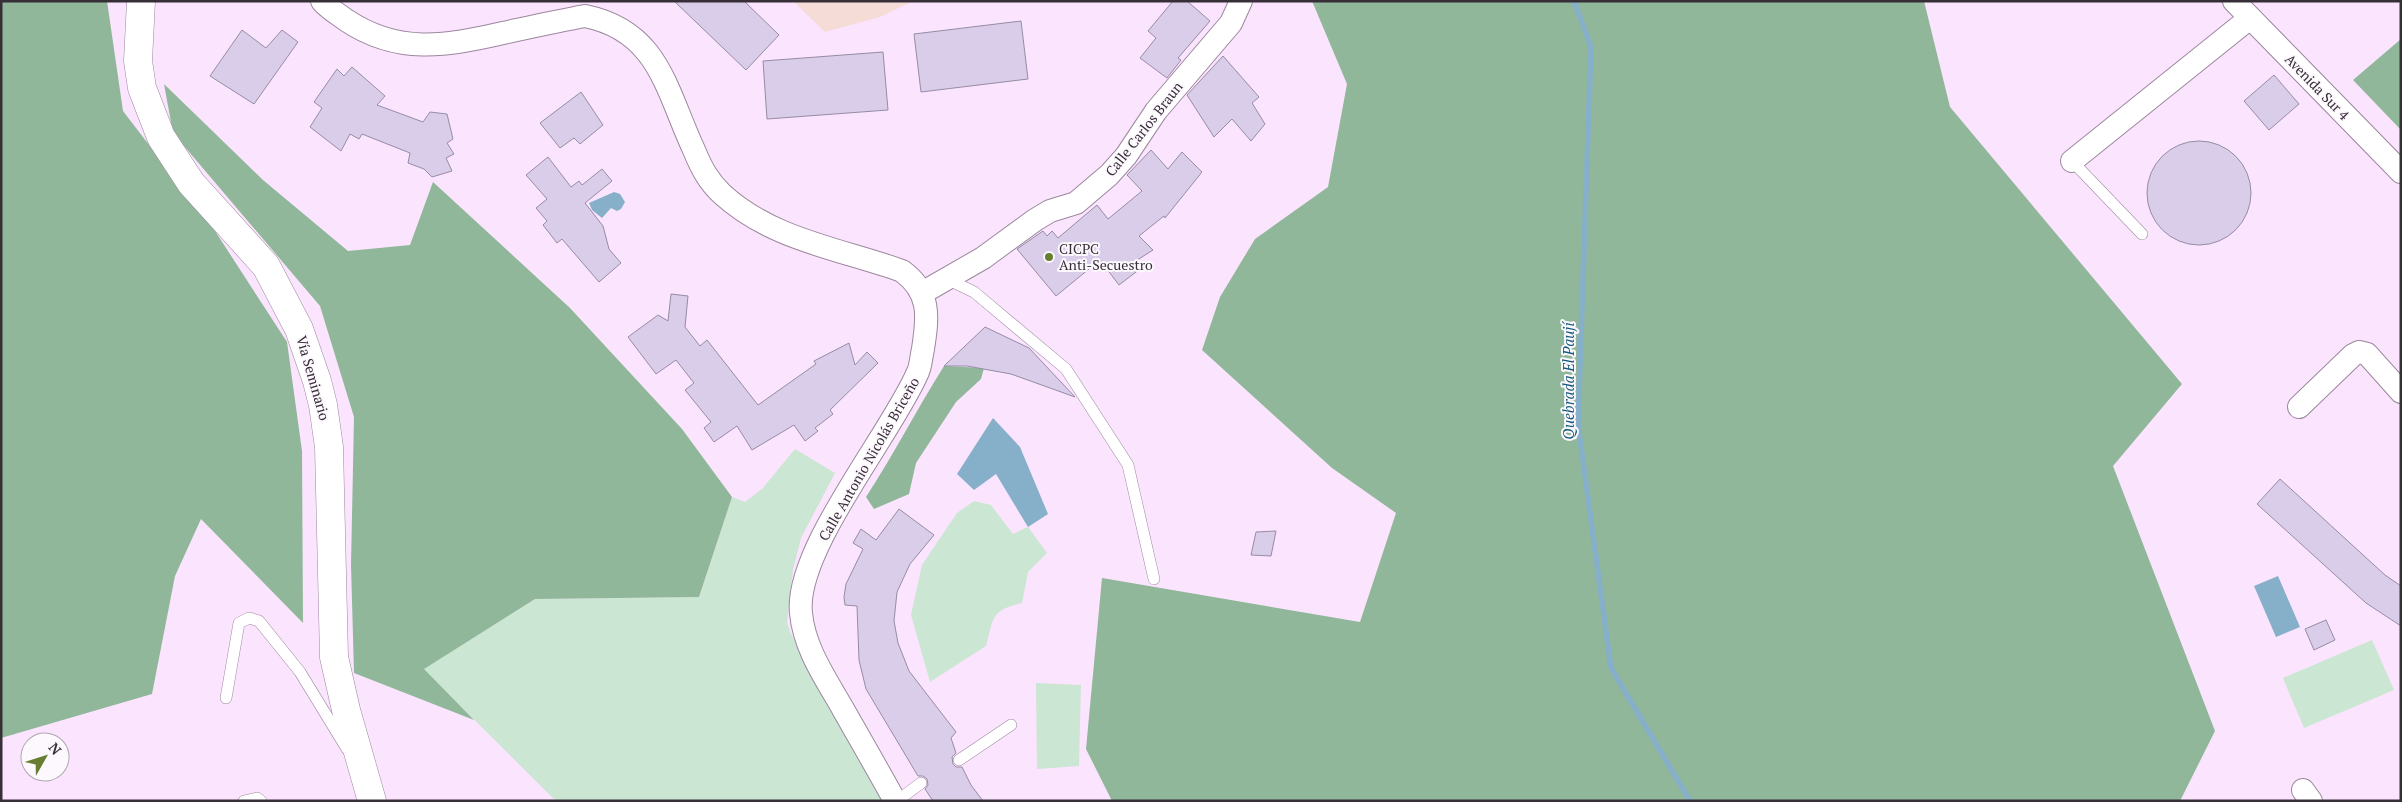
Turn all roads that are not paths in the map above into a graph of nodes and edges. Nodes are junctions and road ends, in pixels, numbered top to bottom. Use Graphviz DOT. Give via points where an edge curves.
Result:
graph roads {
  1 [pos="141,1"];
  2 [pos="322,1"];
  3 [pos="1241,1"];
  4 [pos="2234,1"];
  5 [pos="2250,18"];
  6 [pos="2072,161"];
  7 [pos="2401,172"];
  8 [pos="2142,234"];
  9 [pos="946,279"];
  10 [pos="922,292"];
  11 [pos="2401,392"];
  12 [pos="2299,407"];
  13 [pos="1154,579"];
  14 [pos="226,698"];
  15 [pos="1010,725"];
  16 [pos="959,760"];
  17 [pos="921,783"];
  18 [pos="369,791"];
  19 [pos="244,801"];
  20 [pos="261,801"];
  21 [pos="896,801"];
  1 -- 18 [label="main road, Vía Seminario" via="138,61 142,88 161,137 191,183 266,266 294,317 317,381 330,447 334,657"];
  2 -- 10 [label="street" via="352,24 377,37 403,44 454,43 585,16 622,28 654,59 706,177 722,194 780,232 902,271"];
  3 -- 9 [label="street, Calle Carlos Braun" via="1231,23 1156,111 1109,175 1076,203 1034,220 983,258"];
  4 -- 5 [label="street, Avenida Sur 4"];
  5 -- 6 [label="street"];
  5 -- 7 [label="street, Avenida Sur 4"];
  6 -- 8 [label="lane"];
  9 -- 10 [label="street, Calle Carlos Braun"];
  9 -- 13 [label="lane" via="974,292 1066,369 1128,465"];
  10 -- 21 [label="street, Calle Antonio Nicolás Briceño" via="926,301 927,323 918,372 822,538 808,570 800,612 807,641 818,665"];
  11 -- 12 [label="street" via="2367,354 2359,352"];
  14 -- 18 [label="lane" via="240,623 249,618 259,621 300,672"];
  15 -- 16 [label="lane"];
  17 -- 21 [label="lane"];
  19 -- 20 [label="lane" via="256,798"];
}
